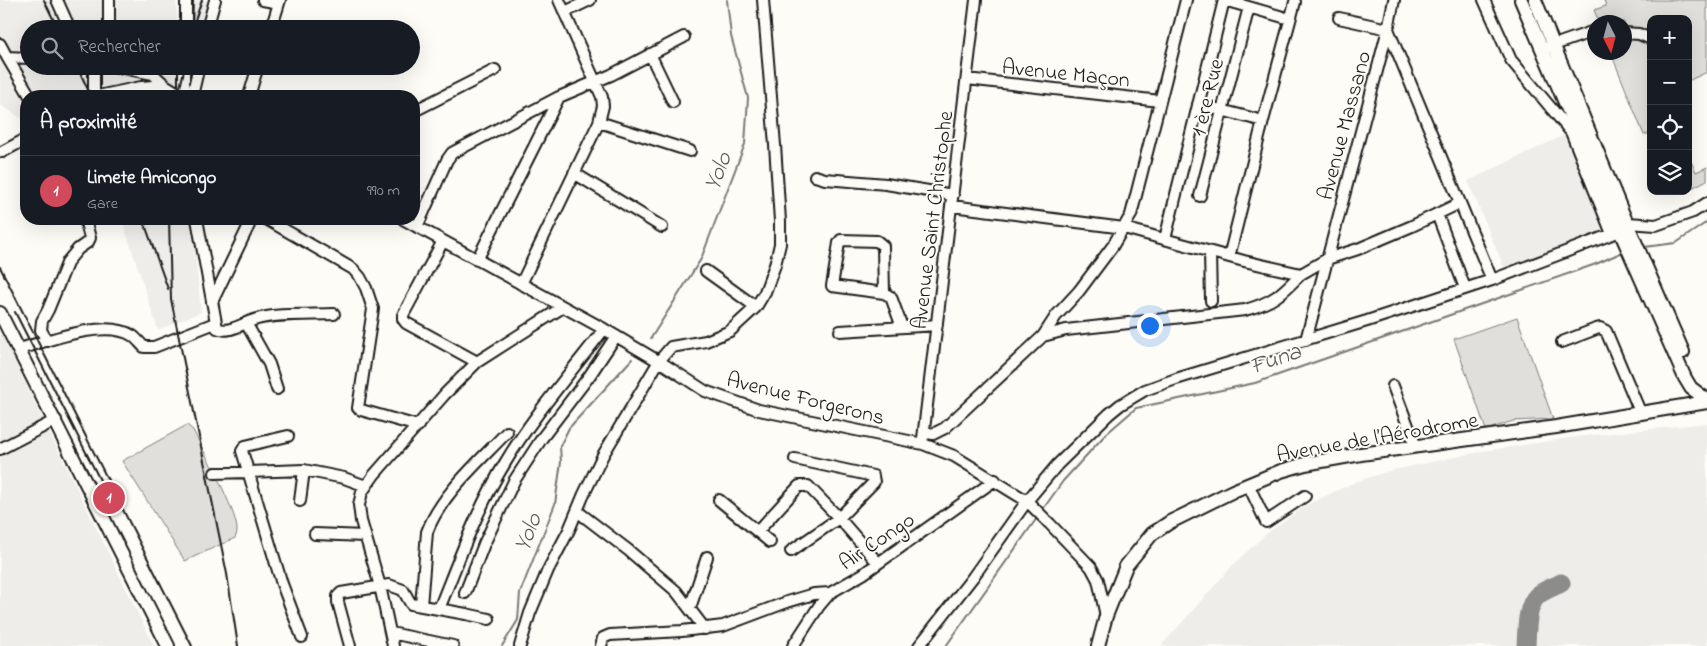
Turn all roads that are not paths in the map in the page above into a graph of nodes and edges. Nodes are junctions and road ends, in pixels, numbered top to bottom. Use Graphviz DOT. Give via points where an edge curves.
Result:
graph roads {
  1 [pos="57,0"];
  2 [pos="109,0"];
  3 [pos="186,0"];
  4 [pos="215,0"];
  5 [pos="262,0"];
  6 [pos="559,0"];
  7 [pos="590,0"];
  8 [pos="762,0"];
  9 [pos="976,0"];
  10 [pos="1186,0"];
  11 [pos="1224,0"];
  12 [pos="1394,0"];
  13 [pos="1484,0"];
  14 [pos="1521,0"];
  15 [pos="1535,0"];
  16 [pos="280,2"];
  17 [pos="1295,2"];
  18 [pos="1248,7"];
  19 [pos="565,12"];
  20 [pos="1339,18"];
  21 [pos="1290,19"];
  22 [pos="66,20"];
  23 [pos="109,20"];
  24 [pos="186,20"];
  25 [pos="209,20"];
  26 [pos="274,20"];
  27 [pos="1388,29"];
  28 [pos="1587,33"];
  29 [pos="1632,34"];
  30 [pos="684,37"];
  31 [pos="1647,38"];
  32 [pos="0,44"];
  33 [pos="1548,47"];
  34 [pos="650,54"];
  35 [pos="7,56"];
  36 [pos="20,57"];
  37 [pos="495,70"];
  38 [pos="94,75"];
  39 [pos="154,75"];
  40 [pos="184,75"];
  41 [pos="196,75"];
  42 [pos="255,75"];
  43 [pos="967,79"];
  44 [pos="596,80"];
  45 [pos="165,85"];
  46 [pos="27,90"];
  47 [pos="94,90"];
  48 [pos="127,90"];
  49 [pos="173,90"];
  50 [pos="183,90"];
  51 [pos="193,90"];
  52 [pos="251,90"];
  53 [pos="559,97"];
  54 [pos="1160,101"];
  55 [pos="673,102"];
  56 [pos="1198,104"];
  57 [pos="420,108"];
  58 [pos="1222,111"];
  59 [pos="1263,121"];
  60 [pos="598,122"];
  61 [pos="20,142"];
  62 [pos="690,151"];
  63 [pos="2,152"];
  64 [pos="574,173"];
  65 [pos="815,176"];
  66 [pos="1200,196"];
  67 [pos="952,201"];
  68 [pos="1460,203"];
  69 [pos="1707,203"];
  70 [pos="1437,214"];
  71 [pos="420,219"];
  72 [pos="87,225"];
  73 [pos="199,225"];
  74 [pos="249,225"];
  75 [pos="276,225"];
  76 [pos="417,226"];
  77 [pos="662,227"];
  78 [pos="1124,228"];
  79 [pos="1623,233"];
  80 [pos="1165,239"];
  81 [pos="443,241"];
  82 [pos="1210,252"];
  83 [pos="1229,257"];
  84 [pos="1327,259"];
  85 [pos="478,260"];
  86 [pos="706,272"];
  87 [pos="1301,274"];
  88 [pos="1492,280"];
  89 [pos="521,284"];
  90 [pos="1465,288"];
  91 [pos="884,293"];
  92 [pos="1211,301"];
  93 [pos="212,302"];
  94 [pos="563,307"];
  95 [pos="756,307"];
  96 [pos="0,313"];
  97 [pos="334,314"];
  98 [pos="215,323"];
  99 [pos="246,324"];
  100 [pos="938,325"];
  101 [pos="902,327"];
  102 [pos="604,329"];
  103 [pos="840,331"];
  104 [pos="616,336"];
  105 [pos="1042,336"];
  106 [pos="1306,340"];
  107 [pos="47,341"];
  108 [pos="1562,342"];
  109 [pos="19,349"];
  110 [pos="659,361"];
  111 [pos="477,362"];
  112 [pos="1689,381"];
  113 [pos="1394,386"];
  114 [pos="277,389"];
  115 [pos="1707,392"];
  116 [pos="1707,401"];
  117 [pos="1688,405"];
  118 [pos="1674,408"];
  119 [pos="1641,414"];
  120 [pos="56,420"];
  121 [pos="418,426"];
  122 [pos="507,432"];
  123 [pos="924,432"];
  124 [pos="288,436"];
  125 [pos="923,444"];
  126 [pos="1416,447"];
  127 [pos="0,448"];
  128 [pos="795,459"];
  129 [pos="304,470"];
  130 [pos="248,472"];
  131 [pos="215,473"];
  132 [pos="995,480"];
  133 [pos="1248,484"];
  134 [pos="366,486"];
  135 [pos="1305,496"];
  136 [pos="719,500"];
  137 [pos="300,502"];
  138 [pos="1031,504"];
  139 [pos="577,512"];
  140 [pos="839,518"];
  141 [pos="758,531"];
  142 [pos="315,534"];
  143 [pos="364,536"];
  144 [pos="770,542"];
  145 [pos="791,551"];
  146 [pos="707,557"];
  147 [pos="878,563"];
  148 [pos="380,586"];
  149 [pos="465,593"];
  150 [pos="830,593"];
  151 [pos="421,606"];
  152 [pos="690,608"];
  153 [pos="440,609"];
  154 [pos="1106,616"];
  155 [pos="488,619"];
  156 [pos="705,629"];
  157 [pos="390,633"];
  158 [pos="302,636"];
  159 [pos="168,646"];
  160 [pos="350,646"];
  161 [pos="393,646"];
  162 [pos="449,646"];
  163 [pos="520,646"];
  164 [pos="601,646"];
  165 [pos="793,646"];
  166 [pos="920,646"];
  167 [pos="1098,646"];
  1 -- 22 [label="street"];
  2 -- 23 [label="street"];
  3 -- 24 [label="street"];
  4 -- 25 [label="street"];
  5 -- 16 [label="street"];
  6 -- 19 [label="street"];
  7 -- 19 [label="street"];
  8 -- 95 [label="street" via="780,244 772,274"];
  9 -- 43 [label="street, Avenue Saint Christophe"];
  10 -- 54 [label="street"];
  11 -- 18 [label="street"];
  11 -- 56 [label="street"];
  12 -- 27 [label="street, Avenue Massano"];
  13 -- 79 [label="street" via="1511,60 1571,132"];
  14 -- 33 [label="main road"];
  15 -- 33 [label="main road"];
  16 -- 26 [label="street"];
  17 -- 21 [label="street"];
  18 -- 21 [label="street"];
  18 -- 58 [label="street, 1 ère Rue"];
  19 -- 44 [label="street"];
  20 -- 27 [label="street"];
  21 -- 59 [label="street"];
  27 -- 68 [label="street"];
  27 -- 84 [label="street, Avenue Massano"];
  28 -- 33 [label="street"];
  29 -- 31 [label="street"];
  30 -- 34 [label="street"];
  32 -- 35 [label="street"];
  33 -- 79 [label="main road"];
  34 -- 44 [label="street"];
  34 -- 55 [label="street"];
  35 -- 36 [label="street"];
  35 -- 46 [label="street"];
  37 -- 57 [label="street"];
  38 -- 47 [label="street"];
  39 -- 45 [label="street"];
  40 -- 50 [label="street"];
  41 -- 51 [label="street"];
  42 -- 52 [label="street"];
  43 -- 54 [label="street, Avenue Maçon"];
  43 -- 67 [label="street, Avenue Saint Christophe"];
  44 -- 53 [label="street"];
  44 -- 60 [label="street" via="603,106"];
  45 -- 48 [label="street"];
  45 -- 49 [label="street"];
  53 -- 71 [label="street" via="452,153"];
  53 -- 85 [label="street"];
  54 -- 78 [label="street" via="1131,216"];
  56 -- 58 [label="street"];
  56 -- 80 [label="street"];
  58 -- 59 [label="street"];
  58 -- 66 [label="street, 1 ère Rue"];
  59 -- 83 [label="street"];
  60 -- 62 [label="street"];
  60 -- 64 [label="street"];
  61 -- 63 [label="street"];
  64 -- 77 [label="street"];
  64 -- 89 [label="street"];
  65 -- 67 [label="street" via="886,184"];
  67 -- 78 [label="street"];
  67 -- 100 [label="street, Avenue Saint Christophe"];
  68 -- 70 [label="street"];
  68 -- 88 [label="street"];
  69 -- 79 [label="street" via="1693,212"];
  70 -- 84 [label="street"];
  70 -- 90 [label="street"];
  72 -- 107 [label="street" via="90,238 68,261 42,321 41,330"];
  73 -- 93 [label="street"];
  74 -- 93 [label="street"];
  75 -- 121 [label="street" via="353,269 366,288 373,309 358,408"];
  76 -- 81 [label="street, Avenue Forgerons"];
  78 -- 80 [label="street"];
  78 -- 105 [label="street"];
  79 -- 88 [label="street"];
  79 -- 112 [label="main road" via="1635,252"];
  80 -- 82 [label="street"];
  81 -- 85 [label="street, Avenue Forgerons"];
  81 -- 111 [label="street" via="403,319"];
  82 -- 83 [label="street"];
  82 -- 92 [label="street"];
  83 -- 87 [label="street"];
  84 -- 87 [label="street"];
  84 -- 106 [label="street, Avenue Massano"];
  85 -- 89 [label="street, Avenue Forgerons"];
  86 -- 95 [label="street"];
  87 -- 105 [label="street" via="1279,296 1246,310 1066,330"];
  88 -- 90 [label="street"];
  89 -- 94 [label="street, Avenue Forgerons"];
  90 -- 106 [label="street"];
  91 -- 91 [label="street" via="832,286 841,240 877,241 883,246"];
  91 -- 101 [label="street" via="891,297"];
  93 -- 98 [label="street"];
  94 -- 102 [label="street, Avenue Forgerons"];
  94 -- 111 [label="street"];
  95 -- 110 [label="street" via="730,330 706,341 671,347"];
  96 -- 109 [label="main road"];
  97 -- 99 [label="street" via="272,317"];
  98 -- 99 [label="street" via="221,330"];
  98 -- 107 [label="street" via="154,347 144,346 132,335 112,329 86,330"];
  99 -- 114 [label="street" via="269,364"];
  100 -- 101 [label="street"];
  100 -- 123 [label="street, Avenue Saint Christophe"];
  101 -- 103 [label="street"];
  102 -- 104 [label="street, Avenue Forgerons"];
  102 -- 153 [label="street" via="506,461 483,502"];
  104 -- 110 [label="street, Avenue Forgerons"];
  104 -- 149 [label="street" via="514,481"];
  105 -- 123 [label="street" via="944,428 933,434"];
  106 -- 138 [label="street" via="1176,379 1131,398 1109,414 1057,465"];
  107 -- 109 [label="street"];
  108 -- 119 [label="street" via="1600,328 1606,331"];
  109 -- 120 [label="main road"];
  110 -- 125 [label="street, Avenue Forgerons" via="704,391 759,410"];
  110 -- 139 [label="street" via="604,455"];
  111 -- 121 [label="street"];
  112 -- 115 [label="main road"];
  112 -- 116 [label="main road"];
  112 -- 117 [label="main road"];
  112 -- 118 [label="main road"];
  113 -- 126 [label="street"];
  116 -- 117 [label="main road, Avenue de l’Aérodrome"];
  117 -- 118 [label="main road, Avenue de l’Aérodrome"];
  118 -- 119 [label="main road, Avenue de l’Aérodrome"];
  119 -- 126 [label="main road, Avenue de l’Aérodrome"];
  120 -- 127 [label="street"];
  120 -- 159 [label="main road"];
  121 -- 134 [label="street"];
  122 -- 151 [label="street" via="453,490 430,524"];
  123 -- 125 [label="street, Avenue Saint Christophe"];
  124 -- 130 [label="street" via="245,446 242,451"];
  125 -- 132 [label="street, Avenue Forgerons" via="954,456"];
  126 -- 133 [label="main road, Avenue de l’Aérodrome" via="1305,464"];
  128 -- 140 [label="street" via="873,476 873,484"];
  129 -- 130 [label="street"];
  129 -- 134 [label="street"];
  129 -- 137 [label="street"];
  130 -- 131 [label="street"];
  130 -- 158 [label="street" via="282,584"];
  132 -- 138 [label="street, Avenue Forgerons"];
  132 -- 147 [label="street, Air Congo"];
  133 -- 135 [label="street" via="1266,522"];
  133 -- 154 [label="main road, Avenue de l’Aérodrome" via="1152,534 1126,566"];
  134 -- 143 [label="street" via="359,505"];
  136 -- 141 [label="street"];
  138 -- 154 [label="street, Avenue Forgerons" via="1091,567 1098,580"];
  138 -- 166 [label="street"];
  139 -- 152 [label="street" via="628,550 676,591"];
  139 -- 163 [label="street" via="536,596"];
  140 -- 141 [label="street" via="808,486 801,485"];
  140 -- 145 [label="street"];
  140 -- 147 [label="street"];
  141 -- 144 [label="street"];
  142 -- 143 [label="street"];
  143 -- 148 [label="street"];
  146 -- 152 [label="street"];
  147 -- 150 [label="street, Air Congo"];
  148 -- 151 [label="street" via="389,585 403,590 411,604"];
  148 -- 157 [label="street"];
  148 -- 160 [label="street" via="338,596"];
  150 -- 156 [label="street" via="814,594 723,626"];
  150 -- 165 [label="street, Air Congo"];
  151 -- 153 [label="street"];
  152 -- 156 [label="street"];
  153 -- 155 [label="street"];
  154 -- 167 [label="main road, Avenue de l’Aérodrome"];
  156 -- 164 [label="street" via="610,635 603,638"];
  157 -- 161 [label="street"];
  157 -- 162 [label="street"];
}
